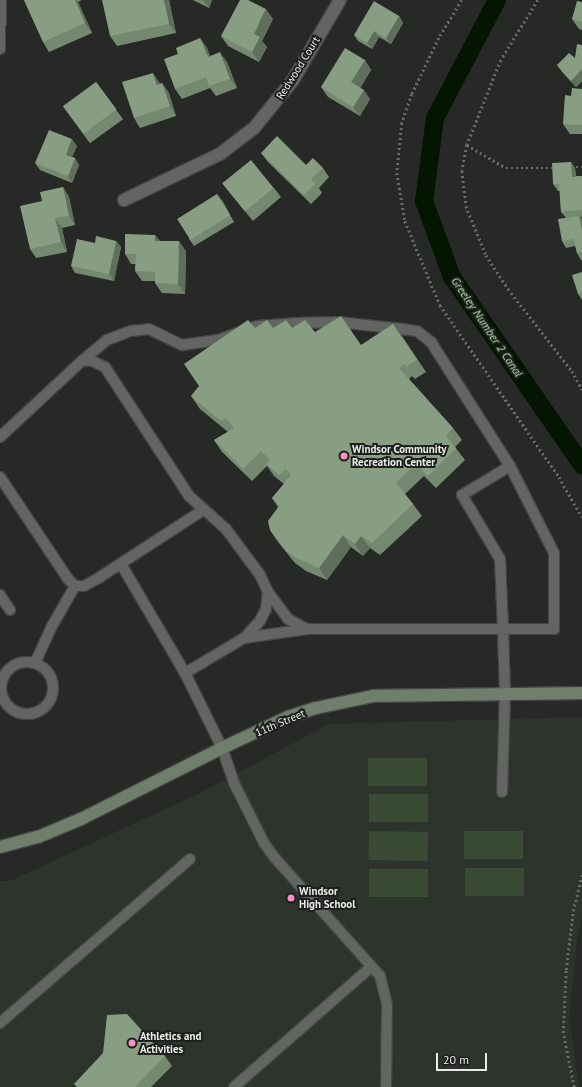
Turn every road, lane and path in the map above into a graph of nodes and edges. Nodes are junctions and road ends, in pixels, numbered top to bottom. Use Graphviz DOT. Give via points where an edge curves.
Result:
graph roads {
  1 [pos="1,0"];
  2 [pos="340,0"];
  3 [pos="462,0"];
  4 [pos="538,0"];
  5 [pos="0,49"];
  6 [pos="467,145"];
  7 [pos="559,167"];
  8 [pos="567,167"];
  9 [pos="582,167"];
  10 [pos="124,200"];
  11 [pos="402,328"];
  12 [pos="390,337"];
  13 [pos="83,360"];
  14 [pos="582,389"];
  15 [pos="0,437"];
  16 [pos="510,466"];
  17 [pos="0,477"];
  18 [pos="203,510"];
  19 [pos="582,517"];
  20 [pos="122,564"];
  21 [pos="76,586"];
  22 [pos="268,592"];
  23 [pos="0,595"];
  24 [pos="10,610"];
  25 [pos="307,629"];
  26 [pos="503,629"];
  27 [pos="244,638"];
  28 [pos="35,663"];
  29 [pos="184,674"];
  30 [pos="505,693"];
  31 [pos="582,693"];
  32 [pos="222,748"];
  33 [pos="502,792"];
  34 [pos="0,847"];
  35 [pos="190,859"];
  36 [pos="582,875"];
  37 [pos="371,967"];
  38 [pos="0,1023"];
  39 [pos="234,1087"];
  40 [pos="386,1087"];
  41 [pos="574,1087"];
  1 -- 5 [label="lane"];
  2 -- 10 [label="street, Redwood Court" via="293,80 254,128 220,154"];
  3 -- 19 [label="path" via="439,38 412,94 402,123 397,174 405,221 440,305 559,477"];
  4 -- 6 [label="path" via="501,60"];
  6 -- 7 [label="path" via="506,168"];
  6 -- 14 [label="path" via="462,171 466,206 486,255 511,293 572,371"];
  8 -- 9 [label="path"];
  11 -- 12 [label="lane"];
  11 -- 13 [label="lane" via="338,322 264,326 218,340 182,345 149,329 131,331 107,340"];
  11 -- 16 [label="lane" via="417,331 431,342"];
  13 -- 15 [label="lane"];
  13 -- 18 [label="lane" via="105,367 189,496"];
  16 -- 26 [label="lane" via="462,495 500,559"];
  16 -- 26 [label="lane" via="554,553 554,629"];
  17 -- 21 [label="lane" via="68,579"];
  18 -- 20 [label="lane"];
  18 -- 22 [label="lane" via="226,529 260,576"];
  20 -- 21 [label="lane" via="84,586"];
  20 -- 29 [label="lane"];
  21 -- 28 [label="lane" via="52,626"];
  22 -- 25 [label="lane" via="288,619"];
  22 -- 27 [label="lane" via="266,608 260,621"];
  23 -- 24 [label="lane"];
  25 -- 26 [label="lane"];
  25 -- 27 [label="lane"];
  26 -- 30 [label="lane"];
  27 -- 29 [label="lane"];
  28 -- 28 [label="lane" via="27,662 12,667 2,680 2,696 7,704 22,714 40,711 52,698 52,680 48,672"];
  29 -- 32 [label="lane"];
  30 -- 31 [label="street, 11th Street"];
  30 -- 32 [label="street, 11th Street" via="373,696 347,700 288,717"];
  30 -- 33 [label="lane"];
  32 -- 34 [label="street, 11th Street" via="81,819 38,837"];
  32 -- 37 [label="lane" via="234,783 264,843"];
  35 -- 38 [label="lane"];
  36 -- 41 [label="path" via="573,912 563,1033"];
  37 -- 39 [label="lane"];
  37 -- 40 [label="lane" via="380,976 386,994"];
}
